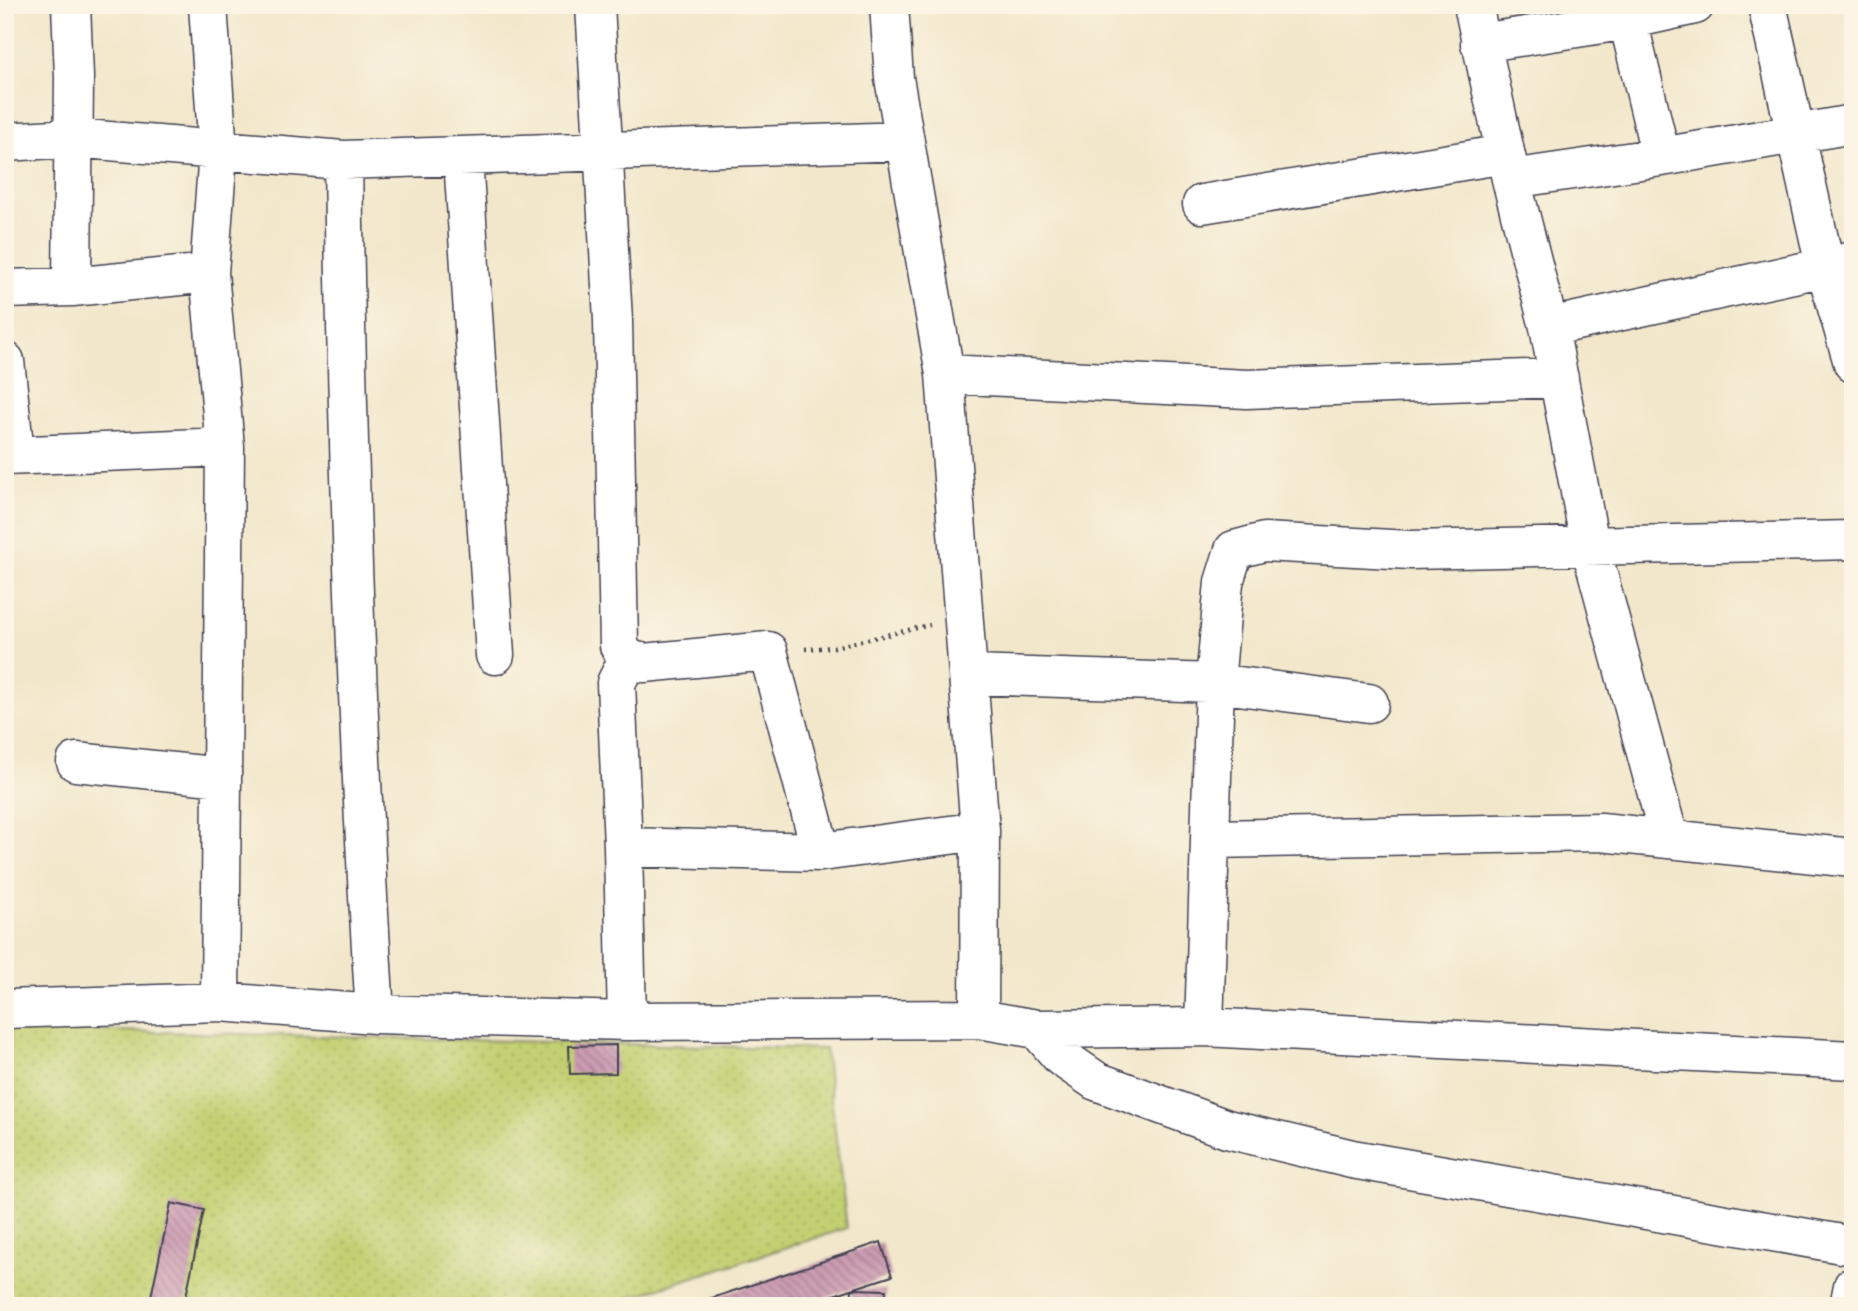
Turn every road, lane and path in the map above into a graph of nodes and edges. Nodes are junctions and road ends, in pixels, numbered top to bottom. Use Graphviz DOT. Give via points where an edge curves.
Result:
graph roads {
  1 [pos="71,5"];
  2 [pos="208,5"];
  3 [pos="595,5"];
  4 [pos="889,5"];
  5 [pos="1473,5"];
  6 [pos="1695,5"];
  7 [pos="1767,5"];
  8 [pos="1628,20"];
  9 [pos="1480,43"];
  10 [pos="1853,124"];
  11 [pos="1796,135"];
  12 [pos="72,138"];
  13 [pos="905,141"];
  14 [pos="5,142"];
  15 [pos="602,149"];
  16 [pos="218,152"];
  17 [pos="1661,157"];
  18 [pos="463,158"];
  19 [pos="343,160"];
  20 [pos="1508,166"];
  21 [pos="1202,204"];
  22 [pos="1839,264"];
  23 [pos="209,273"];
  24 [pos="72,287"];
  25 [pos="5,289"];
  26 [pos="1549,327"];
  27 [pos="5,361"];
  28 [pos="1853,363"];
  29 [pos="945,374"];
  30 [pos="1559,378"];
  31 [pos="225,447"];
  32 [pos="10,456"];
  33 [pos="1853,540"];
  34 [pos="1590,545"];
  35 [pos="965,617"];
  36 [pos="768,651"];
  37 [pos="495,655"];
  38 [pos="628,659"];
  39 [pos="970,674"];
  40 [pos="1215,683"];
  41 [pos="1369,704"];
  42 [pos="76,762"];
  43 [pos="222,777"];
  44 [pos="980,831"];
  45 [pos="1669,838"];
  46 [pos="1211,839"];
  47 [pos="623,847"];
  48 [pos="821,852"];
  49 [pos="1853,858"];
  50 [pos="219,1002"];
  51 [pos="5,1009"];
  52 [pos="375,1014"];
  53 [pos="979,1019"];
  54 [pos="627,1021"];
  55 [pos="1204,1027"];
  56 [pos="1037,1029"];
  57 [pos="1853,1060"];
  58 [pos="1853,1246"];
  59 [pos="1853,1286"];
  60 [pos="1849,1306"];
  1 -- 12 [label="street"];
  2 -- 16 [label="street"];
  3 -- 15 [label="street"];
  4 -- 13 [label="street" via="894,78"];
  5 -- 9 [label="street"];
  6 -- 8 [label="street"];
  7 -- 11 [label="street"];
  8 -- 9 [label="street"];
  8 -- 17 [label="street"];
  9 -- 20 [label="street"];
  10 -- 11 [label="street"];
  11 -- 17 [label="street"];
  11 -- 22 [label="street"];
  12 -- 14 [label="street"];
  12 -- 16 [label="street"];
  12 -- 24 [label="street"];
  13 -- 15 [label="street"];
  13 -- 29 [label="street"];
  15 -- 18 [label="street"];
  15 -- 38 [label="street" via="613,320 619,646"];
  16 -- 19 [label="street"];
  16 -- 23 [label="street"];
  17 -- 20 [label="street"];
  18 -- 19 [label="street"];
  18 -- 37 [label="street"];
  19 -- 52 [label="street" via="358,751"];
  20 -- 21 [label="street"];
  20 -- 26 [label="street"];
  22 -- 26 [label="street"];
  22 -- 28 [label="street"];
  23 -- 24 [label="street"];
  23 -- 31 [label="street"];
  24 -- 25 [label="street"];
  26 -- 30 [label="street"];
  27 -- 32 [label="street"];
  29 -- 30 [label="street" via="1247,389"];
  29 -- 35 [label="street"];
  30 -- 34 [label="street"];
  31 -- 32 [label="street"];
  31 -- 43 [label="street"];
  33 -- 34 [label="street"];
  34 -- 40 [label="street" via="1410,550 1264,542 1234,550 1224,582"];
  34 -- 45 [label="street"];
  35 -- 36 [label="path" via="834,647"];
  35 -- 39 [label="street"];
  36 -- 38 [label="street" via="644,663"];
  36 -- 48 [label="street"];
  38 -- 47 [label="street" via="616,683"];
  39 -- 40 [label="street"];
  39 -- 44 [label="street"];
  40 -- 41 [label="street"];
  40 -- 46 [label="street"];
  42 -- 43 [label="street"];
  43 -- 50 [label="street"];
  44 -- 48 [label="street"];
  44 -- 53 [label="street"];
  45 -- 46 [label="street" via="1601,832"];
  45 -- 49 [label="street"];
  46 -- 55 [label="street"];
  47 -- 48 [label="street"];
  47 -- 54 [label="street"];
  50 -- 51 [label="street"];
  50 -- 52 [label="street"];
  52 -- 54 [label="street"];
  53 -- 54 [label="street"];
  53 -- 56 [label="street"];
  55 -- 56 [label="street"];
  55 -- 57 [label="street"];
  56 -- 58 [label="street" via="1061,1058 1096,1081 1227,1129 1352,1159"];
  59 -- 60 [label="street"];
}
